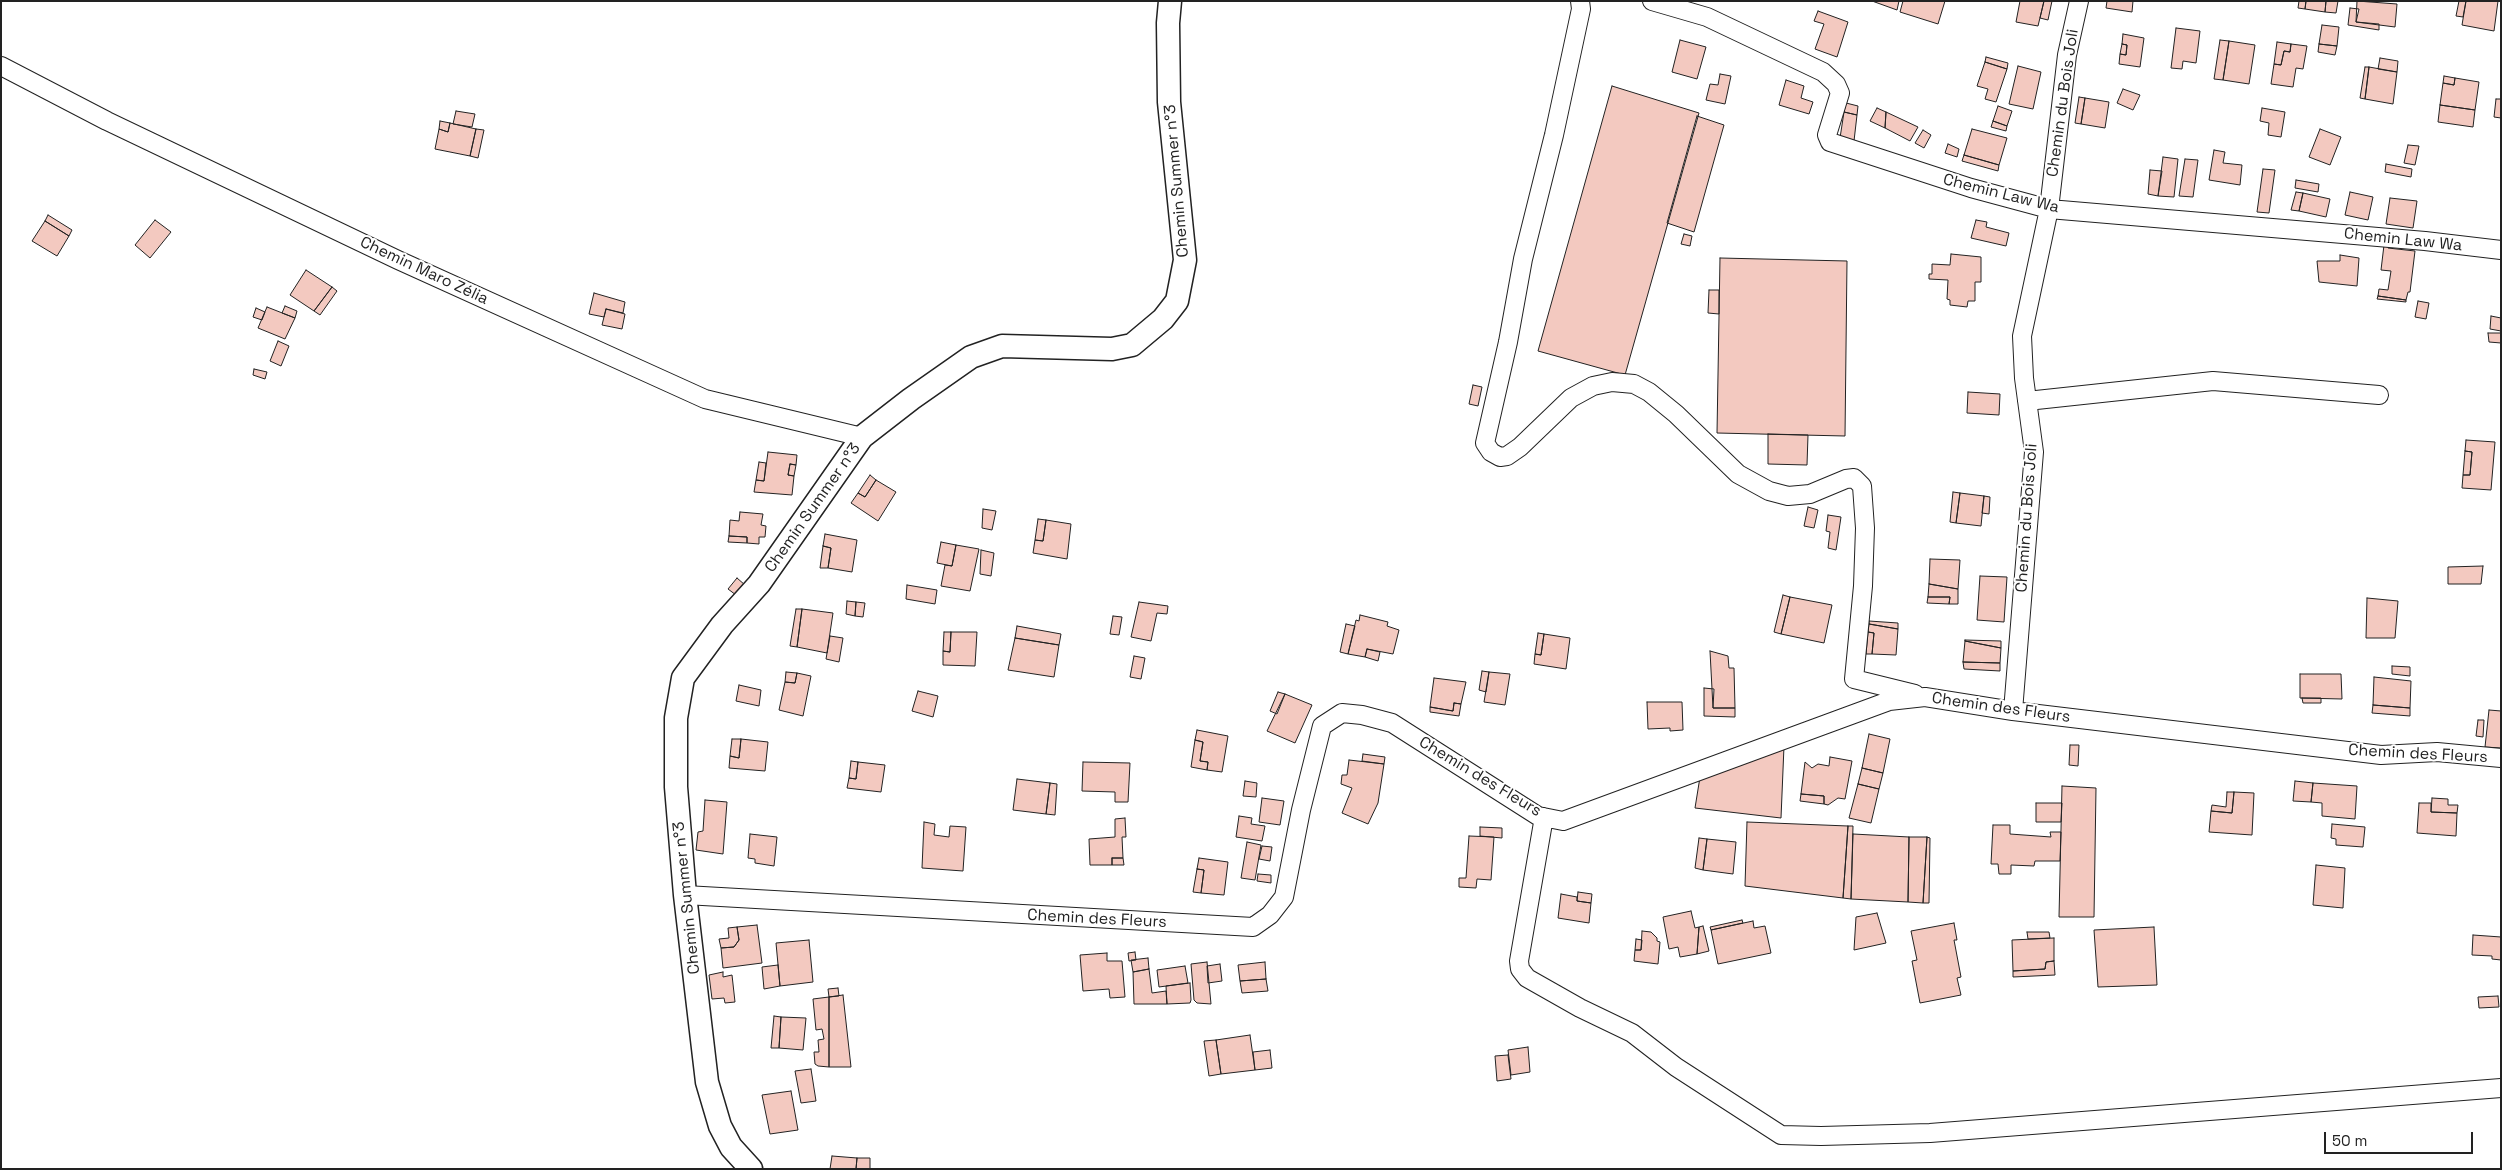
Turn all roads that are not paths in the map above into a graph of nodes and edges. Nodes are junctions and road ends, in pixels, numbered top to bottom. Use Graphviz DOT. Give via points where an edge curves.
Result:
graph roads {
  1 [pos="1170,1"];
  2 [pos="1580,1"];
  3 [pos="1652,1"];
  4 [pos="2080,1"];
  5 [pos="1,66"];
  6 [pos="2049,209"];
  7 [pos="2501,250"];
  8 [pos="2379,395"];
  9 [pos="2027,401"];
  10 [pos="862,437"];
  11 [pos="1925,697"];
  12 [pos="2013,711"];
  13 [pos="2501,758"];
  14 [pos="1544,817"];
  15 [pos="685,895"];
  16 [pos="2501,1088"];
  17 [pos="751,1169"];
  1 -- 10 [label="street, Chemin Summer n°3" via="1169,102 1185,260 1177,300 1163,319 1132,345 1112,349 1002,346 971,357"];
  2 -- 11 [label="street" via="1582,9 1523,259 1485,443 1491,452 1500,457 1507,456 1570,398 1593,386 1612,382 1634,384 1676,414 1738,474 1768,491 1788,496 1810,494 1854,478 1862,486 1864,528 1863,586 1854,679"];
  3 -- 6 [label="street, Chemin Law Wa" via="1707,18 1823,72 1836,84 1840,93 1827,135 1830,142"];
  4 -- 6 [label="street, Chemin du Bois Joli" via="2066,55"];
  5 -- 10 [label="street, Chemin Maro Zélia" via="107,122 380,252 704,400"];
  6 -- 7 [label="street, Chemin Law Wa"];
  6 -- 9 [label="street, Chemin du Bois Joli" via="2022,336"];
  8 -- 9 [label="street" via="2213,381"];
  9 -- 12 [label="street, Chemin du Bois Joli" via="2034,452"];
  10 -- 15 [label="street, Chemin Summer n°3" via="760,584 722,625 683,678 676,718 676,787"];
  11 -- 12 [label="street, Chemin des Fleurs"];
  11 -- 14 [label="street, Chemin des Fleurs" via="1889,701 1564,821"];
  12 -- 13 [label="street, Chemin des Fleurs" via="2381,755 2437,752"];
  14 -- 15 [label="street, Chemin des Fleurs" via="1392,723 1342,713 1322,726 1284,897 1254,927"];
  14 -- 16 [label="street" via="1520,969 1527,978 1632,1033 1676,1067 1781,1135 1930,1133"];
  15 -- 17 [label="street, Chemin Summer n°3" via="712,1104 730,1147"];
}
